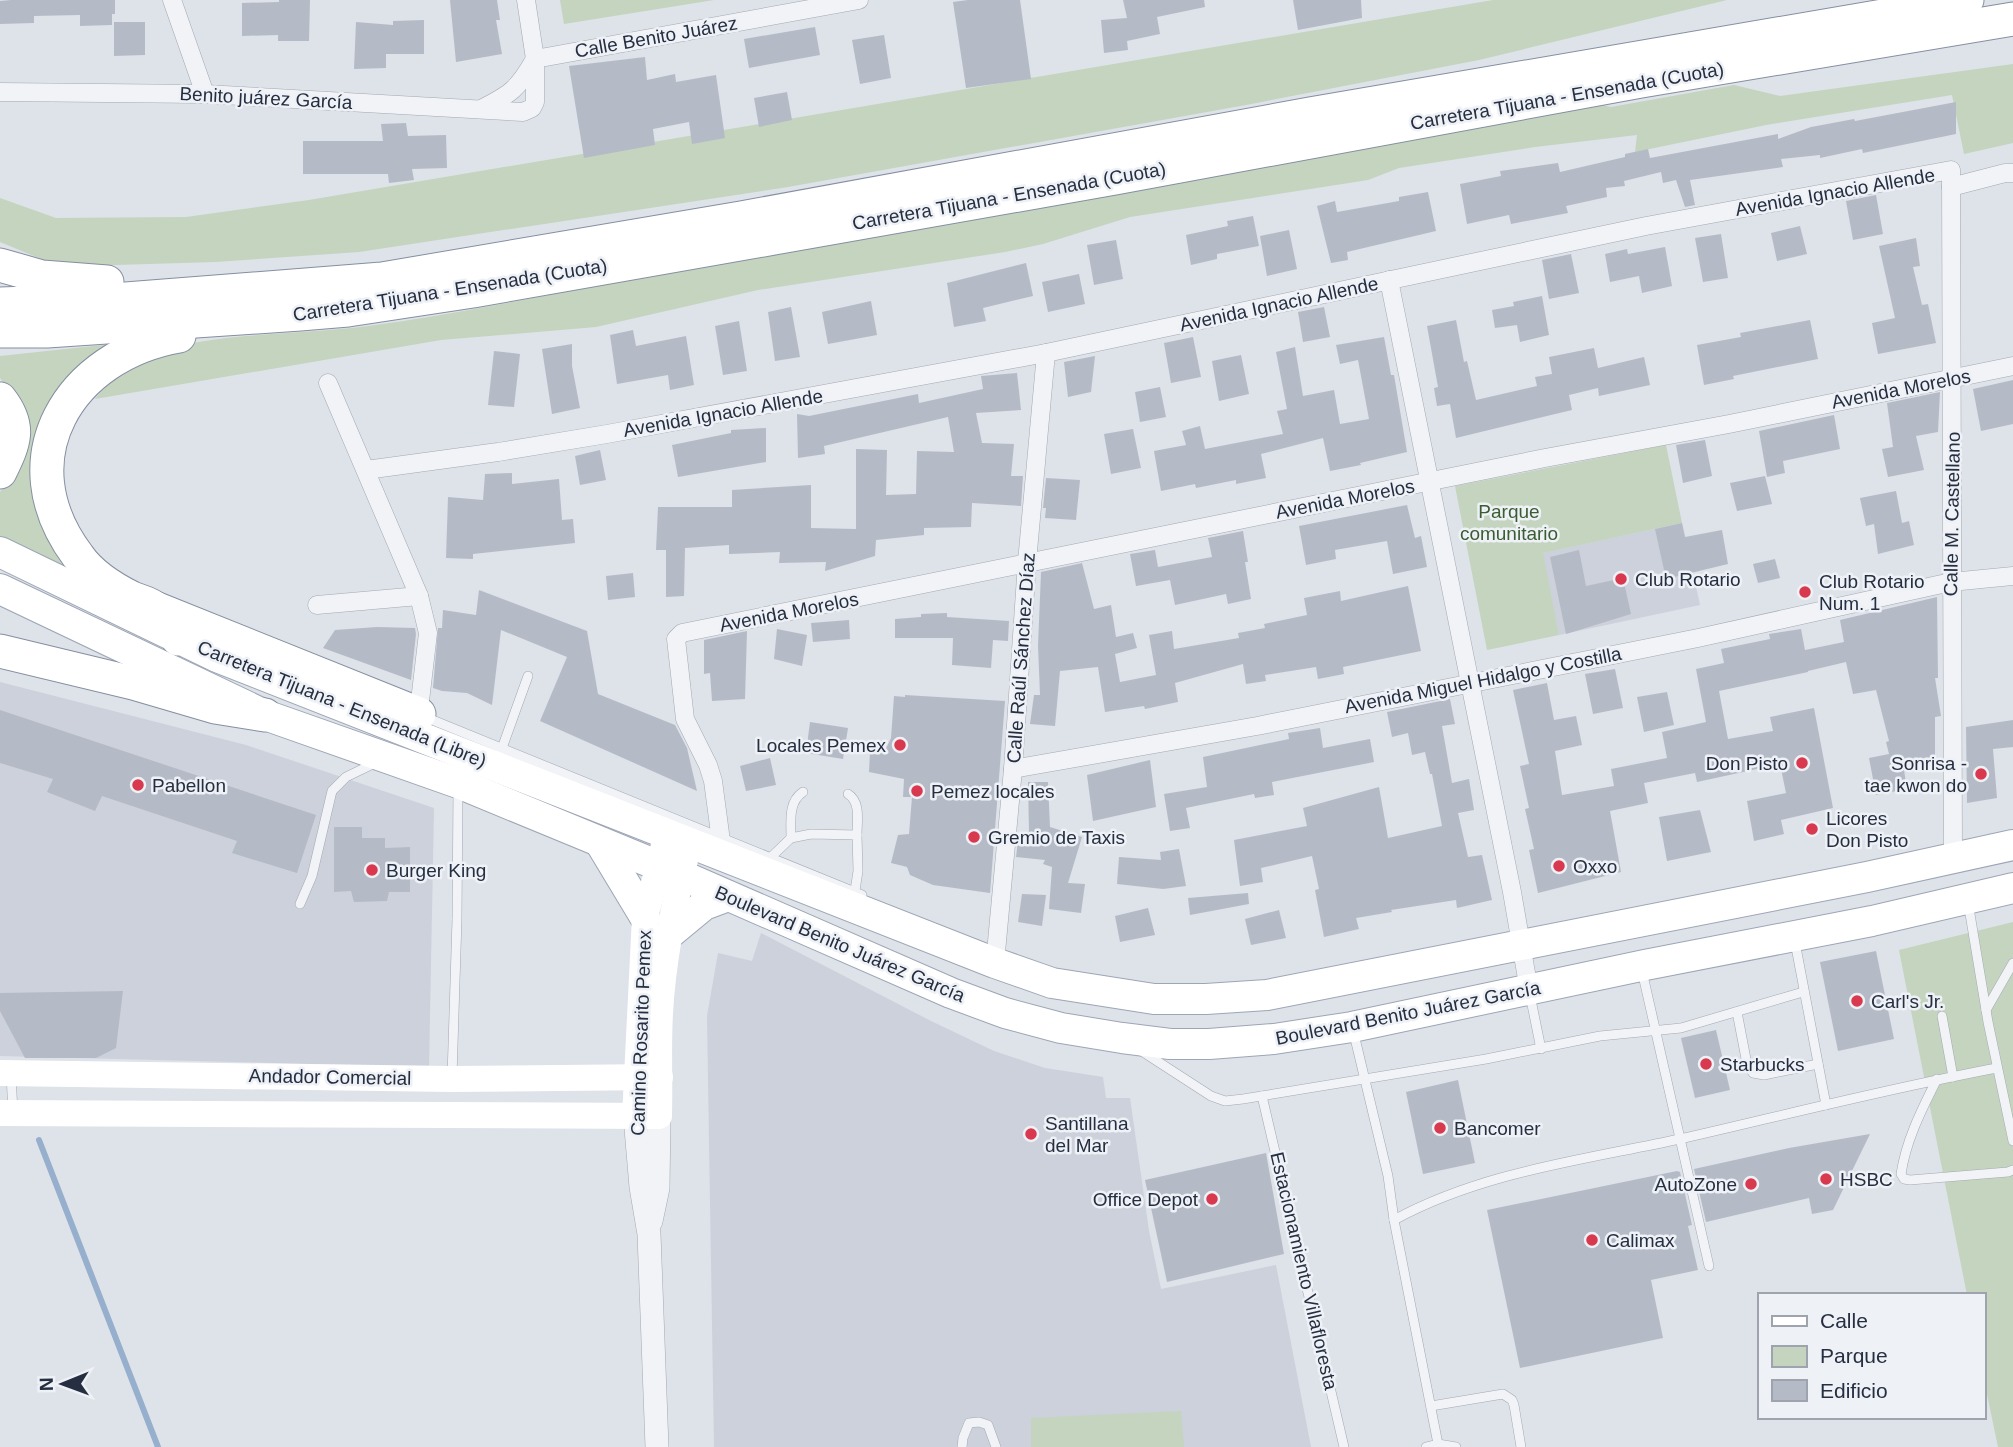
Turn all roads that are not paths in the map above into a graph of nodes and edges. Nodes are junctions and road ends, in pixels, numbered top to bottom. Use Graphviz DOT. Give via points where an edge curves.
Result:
graph roads {
  1 [pos="172,0"];
  2 [pos="526,0"];
  3 [pos="859,0"];
  4 [pos="1967,0"];
  5 [pos="2013,19"];
  6 [pos="1923,35"];
  7 [pos="2013,39"];
  8 [pos="535,59"];
  9 [pos="0,92"];
  10 [pos="205,94"];
  11 [pos="480,109"];
  12 [pos="2013,173"];
  13 [pos="1951,179"];
  14 [pos="0,265"];
  15 [pos="1389,280"];
  16 [pos="206,291"];
  17 [pos="0,304"];
  18 [pos="300,314"];
  19 [pos="0,333"];
  20 [pos="1046,353"];
  21 [pos="2013,366"];
  22 [pos="1953,379"];
  23 [pos="328,383"];
  24 [pos="0,399"];
  25 [pos="366,470"];
  26 [pos="0,472"];
  27 [pos="1430,482"];
  28 [pos="0,552"];
  29 [pos="1027,562"];
  30 [pos="2013,576"];
  31 [pos="1951,582"];
  32 [pos="0,589"];
  33 [pos="419,596"];
  34 [pos="317,606"];
  35 [pos="155,608"];
  36 [pos="178,639"];
  37 [pos="0,651"];
  38 [pos="528,676"];
  39 [pos="1468,682"];
  40 [pos="265,715"];
  41 [pos="417,725"];
  42 [pos="499,757"];
  43 [pos="386,759"];
  44 [pos="1013,769"];
  45 [pos="458,783"];
  46 [pos="803,792"];
  47 [pos="848,793"];
  48 [pos="857,835"];
  49 [pos="791,838"];
  50 [pos="678,839"];
  51 [pos="601,844"];
  52 [pos="2013,845"];
  53 [pos="723,847"];
  54 [pos="1953,858"];
  55 [pos="764,863"];
  56 [pos="669,870"];
  57 [pos="2013,888"];
  58 [pos="728,896"];
  59 [pos="859,898"];
  60 [pos="1968,898"];
  61 [pos="300,904"];
  62 [pos="645,917"];
  63 [pos="669,934"];
  64 [pos="1794,935"];
  65 [pos="1520,943"];
  66 [pos="992,952"];
  67 [pos="2013,963"];
  68 [pos="1641,966"];
  69 [pos="1529,990"];
  70 [pos="1803,992"];
  71 [pos="1986,1010"];
  72 [pos="1737,1012"];
  73 [pos="1942,1016"];
  74 [pos="1352,1027"];
  75 [pos="1656,1029"];
  76 [pos="1122,1038"];
  77 [pos="1541,1049"];
  78 [pos="1818,1064"];
  79 [pos="1997,1068"];
  80 [pos="5,1073"];
  81 [pos="648,1077"];
  82 [pos="1953,1077"];
  83 [pos="1365,1078"];
  84 [pos="452,1079"];
  85 [pos="1937,1079"];
  86 [pos="1262,1096"];
  87 [pos="1826,1105"];
  88 [pos="6,1113"];
  89 [pos="647,1116"];
  90 [pos="1679,1139"];
  91 [pos="2013,1141"];
  92 [pos="2013,1170"];
  93 [pos="1394,1220"];
  94 [pos="1709,1266"];
  95 [pos="1431,1406"];
  96 [pos="1438,1444"];
  97 [pos="657,1447"];
  98 [pos="962,1447"];
  99 [pos="996,1447"];
  100 [pos="1344,1447"];
  101 [pos="1426,1447"];
  102 [pos="1456,1447"];
  103 [pos="1521,1447"];
  1 -- 10 [label="street"];
  2 -- 8 [label="street"];
  3 -- 8 [label="street, Calle Benito Juárez"];
  4 -- 16 [label="highway, Carretera Tijuana - Ensenada (Cuota)" via="484,263 382,279"];
  5 -- 6 [label="highway, Carretera Tijuana - Ensenada (Cuota)"];
  6 -- 7 [label="highway"];
  6 -- 18 [label="highway, Carretera Tijuana - Ensenada (Cuota)" via="1641,81 473,291"];
  8 -- 11 [label="street" via="511,94"];
  8 -- 11 [label="street, Benito juárez García" via="532,108"];
  9 -- 10 [label="street, Benito juárez García"];
  10 -- 11 [label="street, Benito juárez García"];
  12 -- 13 [label="street, Avenida Ignacio Allende"];
  13 -- 15 [label="street, Avenida Ignacio Allende" via="1646,226"];
  13 -- 22 [label="street, Calle M. Castellano"];
  14 -- 16 [label="highway" via="55,279 152,283"];
  15 -- 20 [label="street, Avenida Ignacio Allende"];
  15 -- 27 [label="street"];
  16 -- 17 [label="highway, Carretera Tijuana - Ensenada (Cuota)"];
  18 -- 19 [label="highway, Carretera Tijuana - Ensenada (Cuota)"];
  18 -- 35 [label="highway" via="172,337 131,350 94,373 60,414 49,448 47,484 62,531 92,572"];
  20 -- 25 [label="street, Avenida Ignacio Allende" via="607,434"];
  20 -- 29 [label="street, Calle Raúl Sánchez Díaz"];
  21 -- 22 [label="street, Avenida Morelos"];
  22 -- 27 [label="street, Avenida Morelos"];
  22 -- 31 [label="street, Calle M. Castellano"];
  23 -- 25 [label="street"];
  24 -- 26 [label="highway" via="15,436"];
  25 -- 33 [label="street"];
  27 -- 29 [label="street, Avenida Morelos"];
  27 -- 39 [label="street"];
  28 -- 36 [label="main road, Carretera Tijuana - Ensenada (Libre)"];
  29 -- 44 [label="street, Calle Raúl Sánchez Díaz"];
  29 -- 53 [label="street, Avenida Morelos" via="678,636 685,719 708,765"];
  30 -- 31 [label="street, Avenida Miguel Hidalgo y Costilla"];
  31 -- 39 [label="street, Avenida Miguel Hidalgo y Costilla" via="1698,638"];
  31 -- 54 [label="street, Calle M. Castellano"];
  32 -- 40 [label="main road, Carretera Tijuana - Ensenada (Libre)"];
  33 -- 34 [label="street"];
  33 -- 41 [label="street" via="428,633"];
  35 -- 36 [label="highway"];
  35 -- 41 [label="highway"];
  36 -- 41 [label="main road, Carretera Tijuana - Ensenada (Libre)"];
  37 -- 40 [label="highway" via="215,707"];
  38 -- 42 [label="lane"];
  39 -- 44 [label="street, Avenida Miguel Hidalgo y Costilla" via="1257,726"];
  39 -- 65 [label="street"];
  40 -- 43 [label="main road, Carretera Tijuana - Ensenada (Libre)"];
  41 -- 42 [label="main road, Carretera Tijuana - Ensenada (Libre)"];
  42 -- 50 [label="main road, Carretera Tijuana - Ensenada (Libre)"];
  42 -- 53 [label="lane"];
  43 -- 45 [label="main road, Carretera Tijuana - Ensenada (Libre)"];
  43 -- 61 [label="lane" via="346,777 332,791 315,865"];
  44 -- 66 [label="street, Calle Raúl Sánchez Díaz"];
  45 -- 51 [label="main road, Carretera Tijuana - Ensenada (Libre)"];
  45 -- 84 [label="lane"];
  46 -- 49 [label="lane" via="792,803"];
  47 -- 48 [label="lane" via="857,806"];
  48 -- 49 [label="lane"];
  48 -- 59 [label="lane"];
  49 -- 55 [label="lane"];
  50 -- 53 [label="main road, Boulevard Benito Juárez García"];
  50 -- 56 [label="main road, Camino Rosarito Pemex"];
  51 -- 56 [label="main road, Carretera Tijuana - Ensenada (Libre)"];
  51 -- 62 [label="main road"];
  52 -- 54 [label="main road, Boulevard Benito Juárez García"];
  53 -- 55 [label="main road, Boulevard Benito Juárez García"];
  54 -- 65 [label="main road, Boulevard Benito Juárez García"];
  55 -- 59 [label="main road, Boulevard Benito Juárez García"];
  56 -- 58 [label="main road, Boulevard Benito Juárez García"];
  56 -- 62 [label="main road, Camino Rosarito Pemex"];
  56 -- 63 [label="main road, Camino Rosarito Pemex"];
  57 -- 60 [label="main road, Boulevard Benito Juárez García"];
  58 -- 63 [label="main road" via="704,905"];
  58 -- 76 [label="main road, Boulevard Benito Juárez García" via="983,1005 1061,1028"];
  59 -- 66 [label="main road, Boulevard Benito Juárez García"];
  60 -- 64 [label="main road, Boulevard Benito Juárez García"];
  60 -- 71 [label="lane"];
  62 -- 81 [label="main road, Camino Rosarito Pemex"];
  63 -- 81 [label="main road, Camino Rosarito Pemex"];
  64 -- 68 [label="main road, Boulevard Benito Juárez García"];
  64 -- 70 [label="lane"];
  65 -- 66 [label="main road, Boulevard Benito Juárez García" via="1267,995 1206,999 1154,999 1052,983"];
  65 -- 69 [label="street"];
  67 -- 71 [label="lane"];
  68 -- 69 [label="main road, Boulevard Benito Juárez García"];
  68 -- 75 [label="lane"];
  69 -- 74 [label="main road, Boulevard Benito Juárez García"];
  69 -- 77 [label="lane"];
  70 -- 72 [label="lane"];
  70 -- 78 [label="lane"];
  71 -- 79 [label="lane"];
  72 -- 75 [label="lane" via="1681,1028"];
  72 -- 78 [label="lane" via="1747,1064 1753,1073"];
  73 -- 82 [label="lane"];
  74 -- 76 [label="main road, Boulevard Benito Juárez García" via="1209,1044"];
  74 -- 83 [label="lane"];
  75 -- 77 [label="lane"];
  75 -- 90 [label="lane"];
  76 -- 86 [label="lane" via="1211,1096 1225,1101"];
  77 -- 83 [label="lane"];
  78 -- 87 [label="lane"];
  79 -- 82 [label="lane"];
  79 -- 91 [label="lane"];
  80 -- 84 [label="main road, Andador Comercial"];
  80 -- 88 [label="lane"];
  81 -- 84 [label="main road, Andador Comercial"];
  81 -- 89 [label="main road, Camino Rosarito Pemex"];
  82 -- 85 [label="lane"];
  83 -- 86 [label="lane"];
  83 -- 93 [label="lane"];
  85 -- 87 [label="lane"];
  85 -- 92 [label="lane" via="1911,1136 1901,1174 1904,1179"];
  86 -- 100 [label="lane, Estacionamiento Villafloresta"];
  87 -- 90 [label="lane"];
  88 -- 89 [label="main road, Andador Comercial"];
  89 -- 97 [label="street, Camino Rosarito Pemex" via="641,1187 649,1234"];
  90 -- 93 [label="lane" via="1566,1161 1450,1192"];
  90 -- 94 [label="lane"];
  93 -- 95 [label="lane"];
  95 -- 96 [label="lane"];
  95 -- 103 [label="lane" via="1503,1394 1514,1405"];
  96 -- 101 [label="lane"];
  96 -- 102 [label="lane"];
  98 -- 99 [label="lane" via="969,1423 979,1422 988,1425"];
}
